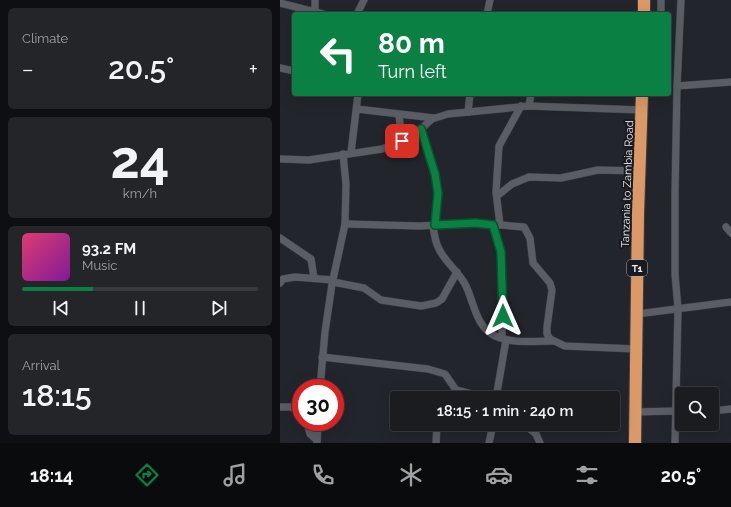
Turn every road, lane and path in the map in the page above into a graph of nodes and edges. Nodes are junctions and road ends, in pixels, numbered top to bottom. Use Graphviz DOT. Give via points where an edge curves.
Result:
graph roads {
  1 [pos="315,0"];
  2 [pos="364,0"];
  3 [pos="490,0"];
  4 [pos="644,0"];
  5 [pos="661,0"];
  6 [pos="681,0"];
  7 [pos="280,3"];
  8 [pos="315,12"];
  9 [pos="358,12"];
  10 [pos="487,12"];
  11 [pos="644,12"];
  12 [pos="661,12"];
  13 [pos="280,68"];
  14 [pos="292,71"];
  15 [pos="671,78"];
  16 [pos="677,78"];
  17 [pos="731,82"];
  18 [pos="676,86"];
  19 [pos="358,96"];
  20 [pos="470,96"];
  21 [pos="531,96"];
  22 [pos="642,96"];
  23 [pos="521,106"];
  24 [pos="529,106"];
  25 [pos="357,110"];
  26 [pos="642,110"];
  27 [pos="468,112"];
  28 [pos="399,115"];
  29 [pos="434,118"];
  30 [pos="421,129"];
  31 [pos="402,141"];
  32 [pos="351,153"];
  33 [pos="343,154"];
  34 [pos="280,159"];
  35 [pos="640,171"];
  36 [pos="497,196"];
  37 [pos="345,224"];
  38 [pos="434,225"];
  39 [pos="497,225"];
  40 [pos="726,227"];
  41 [pos="731,233"];
  42 [pos="280,238"];
  43 [pos="457,272"];
  44 [pos="314,278"];
  45 [pos="333,281"];
  46 [pos="280,283"];
  47 [pos="731,302"];
  48 [pos="678,309"];
  49 [pos="637,314"];
  50 [pos="504,339"];
  51 [pos="553,341"];
  52 [pos="636,349"];
  53 [pos="322,357"];
  54 [pos="321,379"];
  55 [pos="677,387"];
  56 [pos="456,390"];
  57 [pos="460,391"];
  58 [pos="497,391"];
  59 [pos="280,407"];
  60 [pos="292,408"];
  61 [pos="731,409"];
  62 [pos="719,410"];
  63 [pos="635,412"];
  64 [pos="675,413"];
  65 [pos="309,431"];
  66 [pos="318,431"];
  67 [pos="437,431"];
  68 [pos="492,431"];
  69 [pos="532,431"];
  70 [pos="676,431"];
  71 [pos="317,442"];
  72 [pos="436,443"];
  73 [pos="489,443"];
  74 [pos="540,443"];
  75 [pos="635,443"];
  76 [pos="675,443"];
  1 -- 8 [label="street"];
  2 -- 9 [label="street"];
  3 -- 10 [label="street"];
  4 -- 11 [label="highway"];
  5 -- 12 [label="street"];
  6 -- 16 [label="street"];
  7 -- 8 [label="street"];
  13 -- 14 [label="street"];
  15 -- 16 [label="street"];
  16 -- 18 [label="street"];
  17 -- 18 [label="street"];
  18 -- 48 [label="street" via="675,246"];
  19 -- 25 [label="street"];
  20 -- 27 [label="street"];
  21 -- 24 [label="street"];
  22 -- 26 [label="highway, Tanzania to Zambia Road / T1"];
  23 -- 24 [label="street"];
  23 -- 27 [label="street"];
  23 -- 36 [label="street" via="499,146"];
  24 -- 26 [label="street"];
  25 -- 28 [label="street"];
  25 -- 32 [label="street"];
  26 -- 35 [label="highway, Tanzania to Zambia Road / T1"];
  27 -- 29 [label="street"];
  28 -- 29 [label="street"];
  28 -- 31 [label="street"];
  29 -- 30 [label="street"];
  30 -- 31 [label="street"];
  30 -- 38 [label="street" via="438,193"];
  31 -- 32 [label="street" via="382,149"];
  32 -- 33 [label="street"];
  33 -- 34 [label="street" via="309,160"];
  33 -- 37 [label="street" via="346,184"];
  35 -- 36 [label="street" via="598,170 561,178 529,177 512,184"];
  35 -- 49 [label="highway, Tanzania to Zambia Road / T1"];
  36 -- 39 [label="street"];
  37 -- 38 [label="street"];
  37 -- 45 [label="street"];
  38 -- 39 [label="street"];
  38 -- 43 [label="street" via="439,250"];
  39 -- 50 [label="street" via="501,252"];
  39 -- 51 [label="street" via="524,227 528,231 533,263 550,283 552,290 547,334"];
  40 -- 41 [label="street"];
  42 -- 44 [label="street" via="311,259"];
  43 -- 45 [label="street" via="442,299 422,306 381,300 364,288"];
  43 -- 50 [label="street" via="470,295 478,319 494,335"];
  44 -- 45 [label="street"];
  44 -- 46 [label="street" via="289,278 283,279"];
  45 -- 53 [label="street"];
  47 -- 48 [label="street"];
  48 -- 49 [label="street"];
  48 -- 55 [label="street"];
  49 -- 52 [label="highway, Tanzania to Zambia Road / T1"];
  50 -- 51 [label="street"];
  50 -- 58 [label="street"];
  51 -- 52 [label="street" via="565,346"];
  52 -- 63 [label="highway, Tanzania to Zambia Road / T1"];
  53 -- 54 [label="street"];
  53 -- 56 [label="street" via="428,369 445,374"];
  56 -- 57 [label="street"];
  59 -- 60 [label="street"];
  61 -- 62 [label="street"];
  63 -- 64 [label="street"];
  63 -- 75 [label="highway, Tanzania to Zambia Road / T1"];
  65 -- 71 [label="street"];
  66 -- 71 [label="street"];
  67 -- 72 [label="street"];
  68 -- 73 [label="street"];
  69 -- 74 [label="street"];
  70 -- 76 [label="street"];
}
